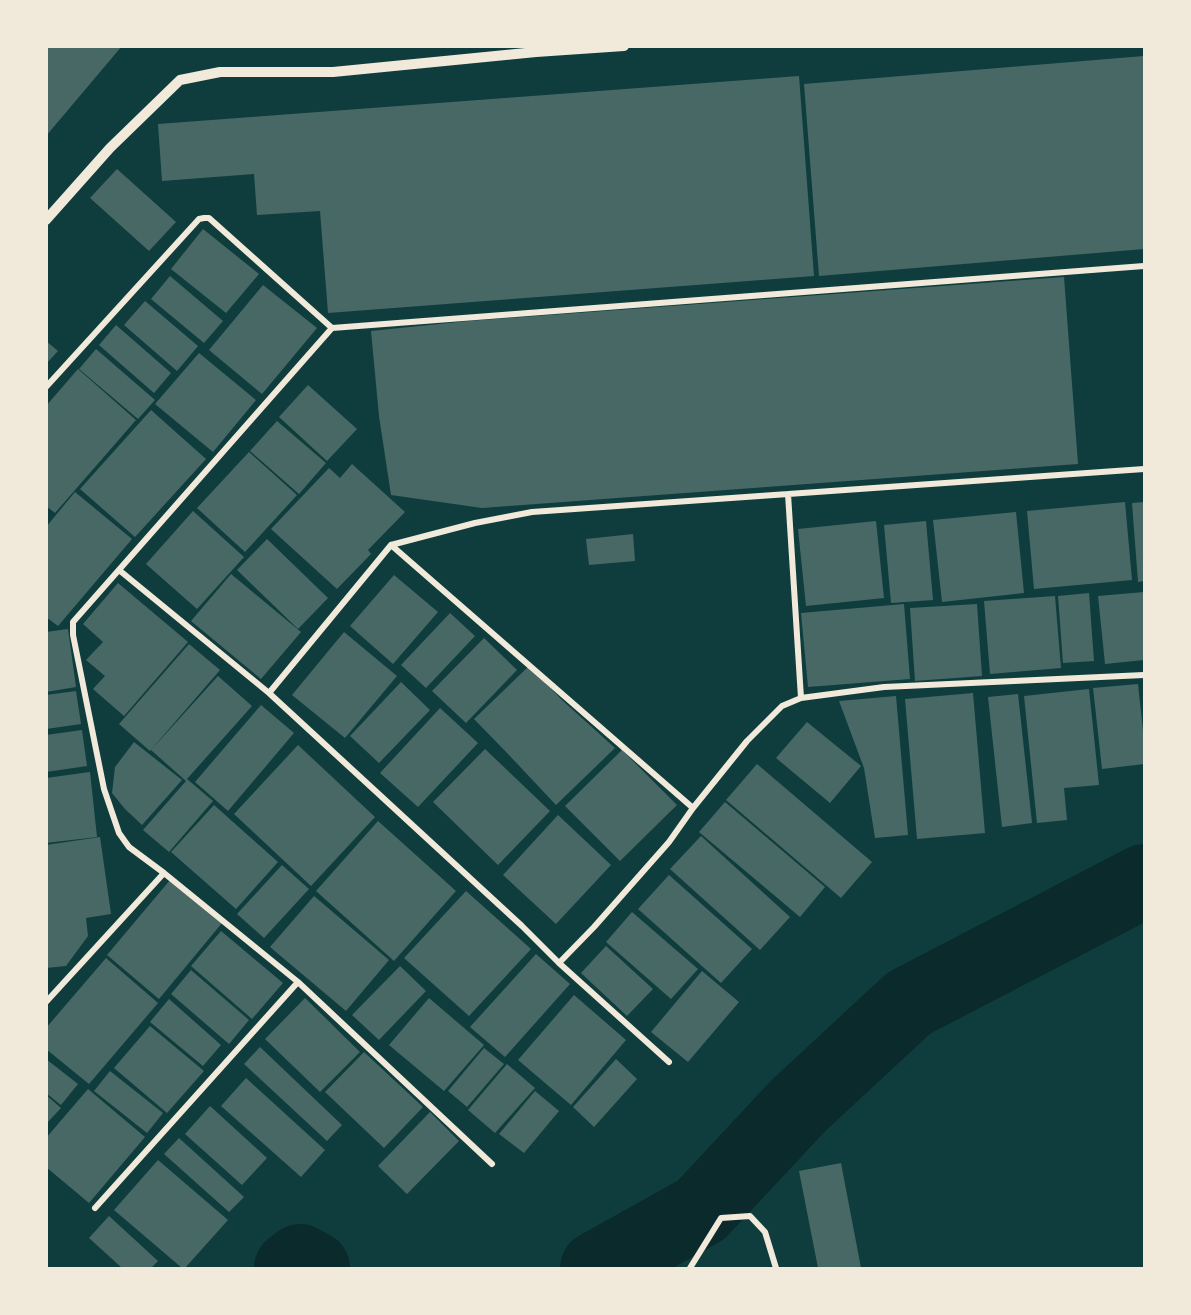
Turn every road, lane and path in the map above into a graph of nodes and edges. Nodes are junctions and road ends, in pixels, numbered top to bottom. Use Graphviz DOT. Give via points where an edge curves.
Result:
graph roads {
  1 [pos="624,46"];
  2 [pos="536,49"];
  3 [pos="46,220"];
  4 [pos="1144,266"];
  5 [pos="332,328"];
  6 [pos="46,387"];
  7 [pos="1144,469"];
  8 [pos="788,494"];
  9 [pos="392,545"];
  10 [pos="119,570"];
  11 [pos="1144,675"];
  12 [pos="269,693"];
  13 [pos="801,698"];
  14 [pos="693,808"];
  15 [pos="164,873"];
  16 [pos="559,963"];
  17 [pos="298,982"];
  18 [pos="46,1002"];
  19 [pos="669,1062"];
  20 [pos="492,1164"];
  21 [pos="95,1208"];
  22 [pos="690,1269"];
  23 [pos="776,1269"];
  1 -- 2 [label="street"];
  2 -- 3 [label="street" via="333,72 220,72 180,80 110,148"];
  4 -- 5 [label="street"];
  5 -- 6 [label="street" via="209,218 199,219"];
  5 -- 10 [label="street"];
  7 -- 8 [label="street"];
  8 -- 9 [label="street" via="532,512"];
  8 -- 13 [label="street"];
  9 -- 12 [label="street"];
  9 -- 14 [label="street"];
  10 -- 12 [label="street"];
  10 -- 15 [label="street" via="73,622 73,635 104,789 119,834 129,848"];
  11 -- 13 [label="street" via="884,687"];
  12 -- 16 [label="street"];
  13 -- 14 [label="street" via="782,706 747,741"];
  14 -- 16 [label="street" via="669,842"];
  15 -- 17 [label="street"];
  15 -- 18 [label="street"];
  16 -- 19 [label="street"];
  17 -- 20 [label="street"];
  17 -- 21 [label="street"];
  22 -- 23 [label="street" via="721,1218 750,1216 765,1232"];
}
